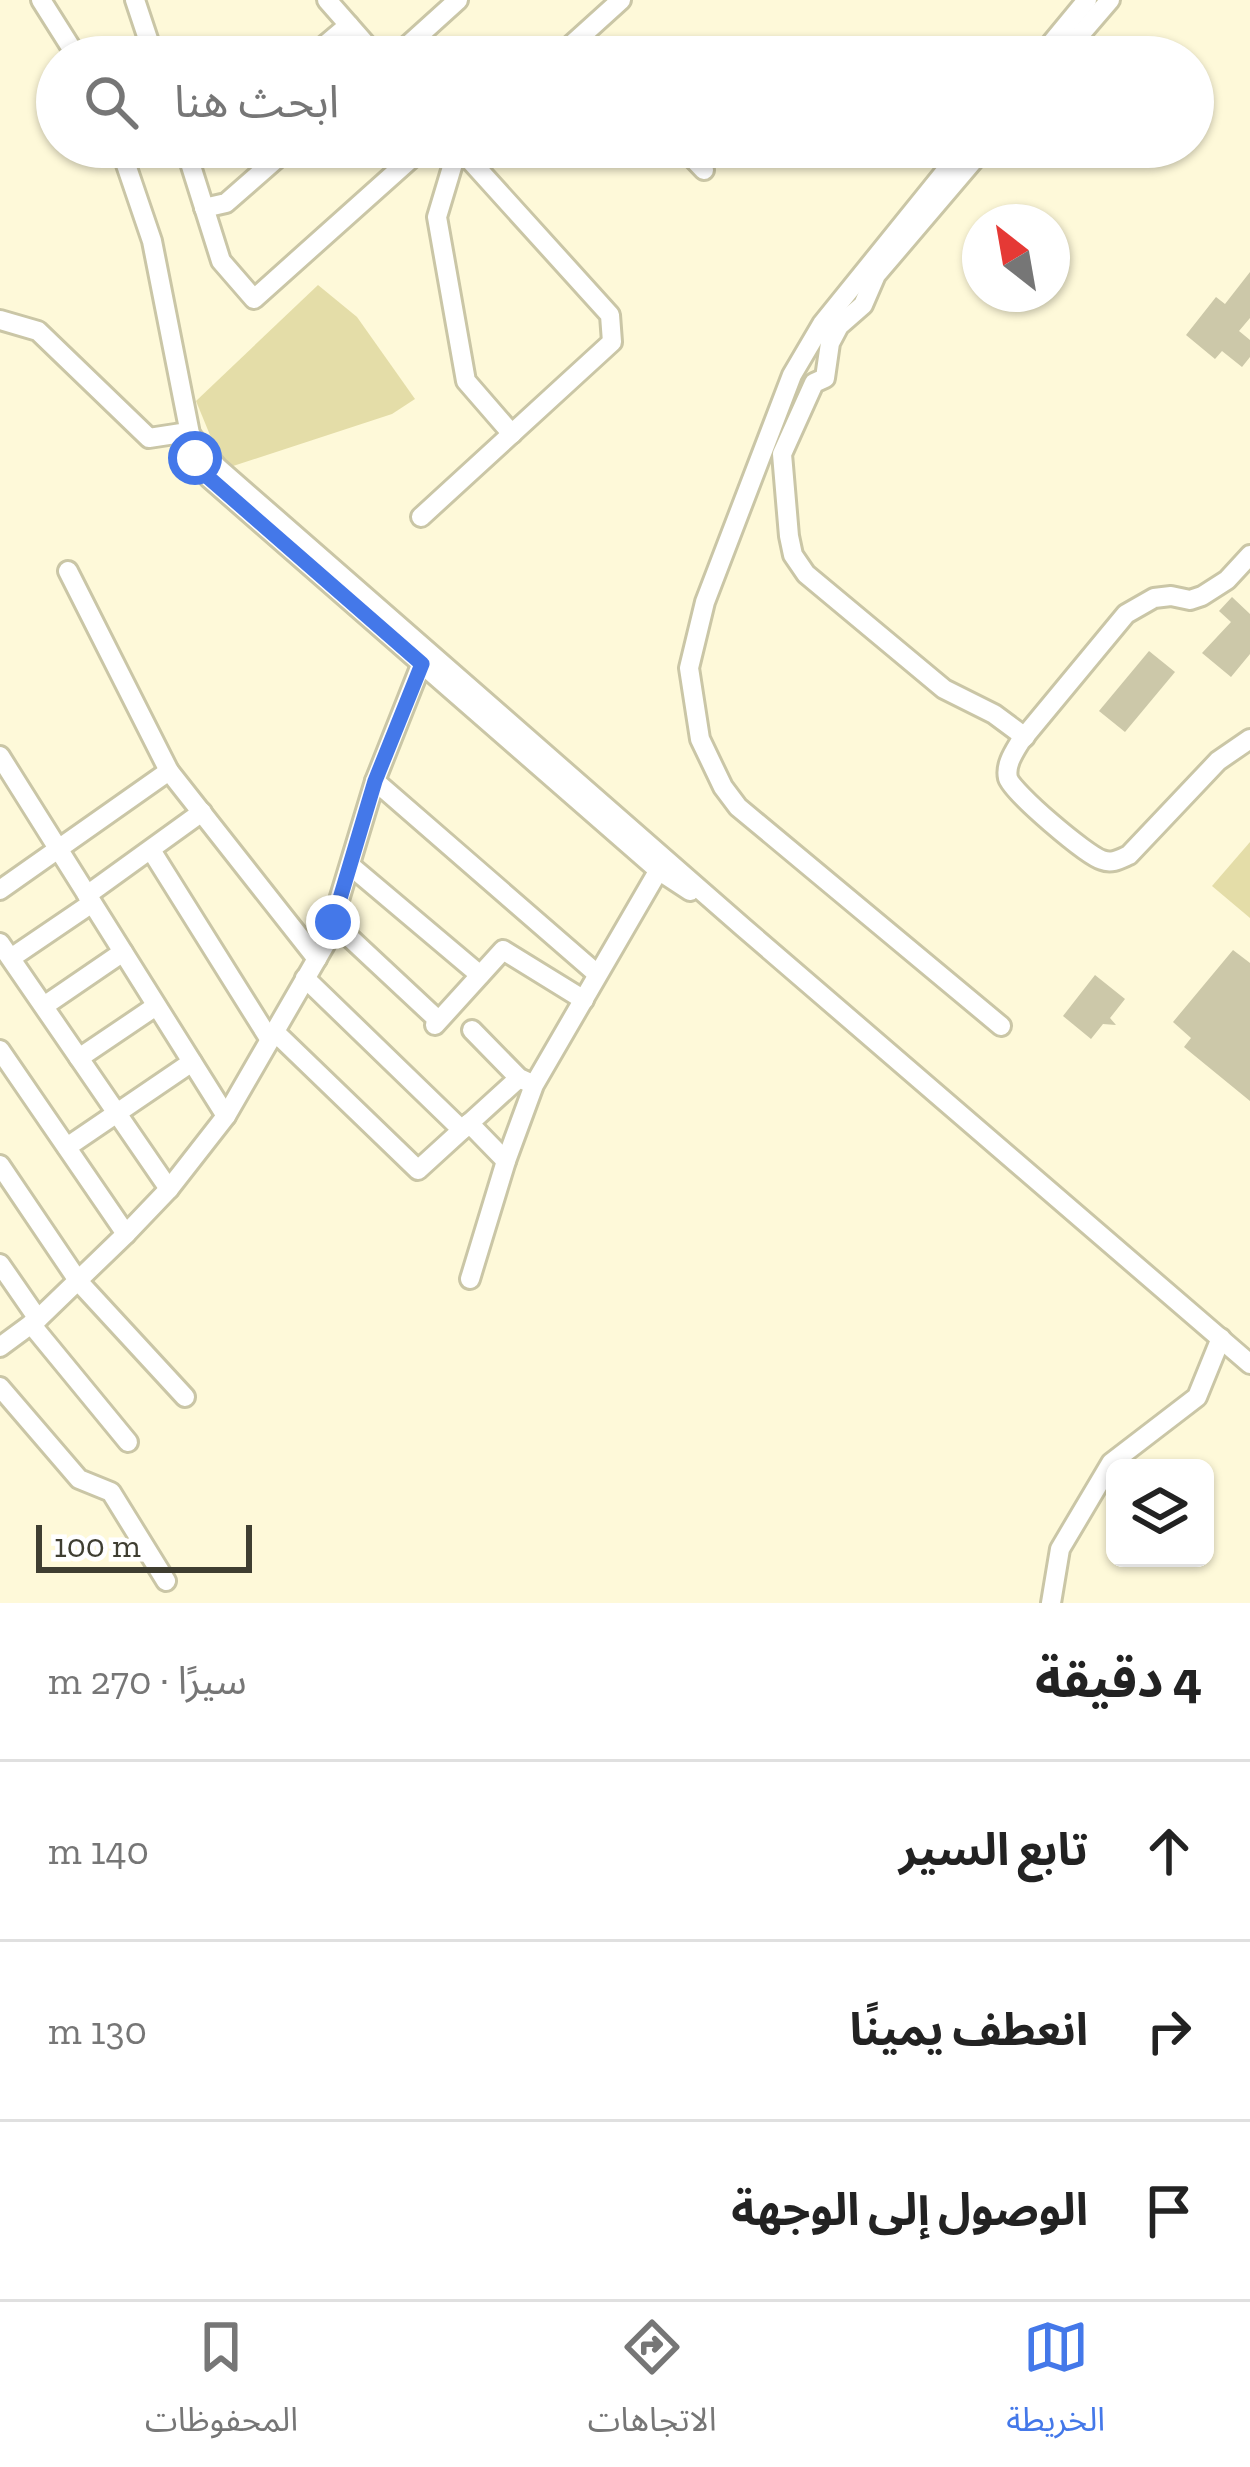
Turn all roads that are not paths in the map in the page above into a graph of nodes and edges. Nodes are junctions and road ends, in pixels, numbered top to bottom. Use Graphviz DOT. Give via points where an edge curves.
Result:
graph roads {
  1 [pos="41,0"];
  2 [pos="135,0"];
  3 [pos="327,0"];
  4 [pos="458,0"];
  5 [pos="621,0"];
  6 [pos="1087,0"];
  7 [pos="1110,0"];
  8 [pos="349,25"];
  9 [pos="64,36"];
  10 [pos="147,36"];
  11 [pos="336,36"];
  12 [pos="359,36"];
  13 [pos="418,36"];
  14 [pos="582,36"];
  15 [pos="1057,36"];
  16 [pos="1079,36"];
  17 [pos="127,168"];
  18 [pos="197,168"];
  19 [pos="266,168"];
  20 [pos="401,168"];
  21 [pos="452,168"];
  22 [pos="477,168"];
  23 [pos="948,168"];
  24 [pos="967,168"];
  25 [pos="204,208"];
  26 [pos="0,320"];
  27 [pos="188,432"];
  28 [pos="512,434"];
  29 [pos="422,517"];
  30 [pos="1250,555"];
  31 [pos="68,572"];
  32 [pos="425,657"];
  33 [pos="1025,737"];
  34 [pos="1250,740"];
  35 [pos="0,756"];
  36 [pos="169,771"];
  37 [pos="6,779"];
  38 [pos="375,781"];
  39 [pos="202,812"];
  40 [pos="59,850"];
  41 [pos="151,850"];
  42 [pos="663,864"];
  43 [pos="352,867"];
  44 [pos="2,884"];
  45 [pos="90,899"];
  46 [pos="333,922"];
  47 [pos="5,951"];
  48 [pos="123,952"];
  49 [pos="316,959"];
  50 [pos="596,974"];
  51 [pos="480,976"];
  52 [pos="305,978"];
  53 [pos="584,1000"];
  54 [pos="44,1006"];
  55 [pos="157,1006"];
  56 [pos="1001,1026"];
  57 [pos="472,1030"];
  58 [pos="272,1036"];
  59 [pos="0,1050"];
  60 [pos="79,1058"];
  61 [pos="192,1062"];
  62 [pos="526,1082"];
  63 [pos="117,1113"];
  64 [pos="226,1116"];
  65 [pos="466,1127"];
  66 [pos="67,1148"];
  67 [pos="506,1161"];
  68 [pos="0,1166"];
  69 [pos="170,1190"];
  70 [pos="126,1234"];
  71 [pos="0,1264"];
  72 [pos="470,1279"];
  73 [pos="79,1282"];
  74 [pos="34,1322"];
  75 [pos="1221,1339"];
  76 [pos="0,1347"];
  77 [pos="1250,1364"];
  78 [pos="0,1387"];
  79 [pos="185,1397"];
  80 [pos="128,1442"];
  81 [pos="166,1581"];
  82 [pos="1051,1603"];
  1 -- 9 [label="street"];
  2 -- 10 [label="street"];
  3 -- 8 [label="street"];
  4 -- 13 [label="street"];
  5 -- 14 [label="street"];
  6 -- 15 [label="street"];
  7 -- 16 [label="street"];
  8 -- 11 [label="street"];
  8 -- 12 [label="street"];
  17 -- 27 [label="street" via="152,242"];
  18 -- 25 [label="street"];
  19 -- 25 [label="street" via="226,202"];
  20 -- 25 [label="street" via="254,299 221,260"];
  21 -- 28 [label="street" via="437,217 466,381"];
  22 -- 28 [label="street" via="610,315 612,341"];
  23 -- 56 [label="street" via="821,324 792,375 705,602 689,668 700,739 738,807"];
  24 -- 33 [label="street" via="830,343 825,378 814,382 782,454 789,536 806,574 944,689"];
  26 -- 27 [label="street" via="38,331 149,438"];
  27 -- 32 [label="street"];
  28 -- 29 [label="street"];
  30 -- 33 [label="street" via="1202,596 1154,598 1126,614"];
  31 -- 36 [label="street"];
  32 -- 38 [label="street"];
  32 -- 42 [label="street"];
  33 -- 34 [label="street" via="1008,779 1105,862 1129,855 1218,761"];
  35 -- 37 [label="street"];
  36 -- 39 [label="street"];
  36 -- 40 [label="street"];
  37 -- 40 [label="street"];
  38 -- 43 [label="street"];
  38 -- 50 [label="street"];
  39 -- 41 [label="street"];
  39 -- 49 [label="street"];
  40 -- 44 [label="street"];
  40 -- 45 [label="street"];
  41 -- 45 [label="street"];
  41 -- 58 [label="street"];
  42 -- 50 [label="street"];
  42 -- 75 [label="street"];
  43 -- 46 [label="street"];
  43 -- 51 [label="street"];
  45 -- 47 [label="street"];
  45 -- 48 [label="street"];
  46 -- 49 [label="street"];
  46 -- 51 [label="street" via="436,1022"];
  47 -- 54 [label="street"];
  48 -- 54 [label="street"];
  48 -- 55 [label="street"];
  49 -- 52 [label="street"];
  50 -- 53 [label="street"];
  51 -- 53 [label="street" via="503,950"];
  52 -- 58 [label="street"];
  52 -- 65 [label="street"];
  53 -- 62 [label="street"];
  54 -- 60 [label="street"];
  55 -- 60 [label="street"];
  55 -- 61 [label="street"];
  57 -- 62 [label="street"];
  58 -- 64 [label="street"];
  58 -- 65 [label="street" via="418,1170"];
  59 -- 66 [label="street"];
  60 -- 63 [label="street"];
  61 -- 63 [label="street"];
  61 -- 64 [label="street"];
  62 -- 65 [label="street"];
  62 -- 67 [label="street"];
  63 -- 66 [label="street"];
  63 -- 69 [label="street"];
  64 -- 69 [label="street"];
  65 -- 67 [label="street"];
  66 -- 70 [label="street"];
  67 -- 72 [label="street"];
  68 -- 73 [label="street"];
  69 -- 70 [label="street"];
  70 -- 73 [label="street"];
  71 -- 74 [label="street"];
  73 -- 74 [label="street"];
  73 -- 79 [label="street"];
  74 -- 76 [label="street"];
  74 -- 80 [label="street"];
  75 -- 77 [label="street"];
  75 -- 82 [label="street" via="1197,1397 1112,1462 1060,1549"];
  78 -- 81 [label="street" via="79,1479 111,1492"];
}
